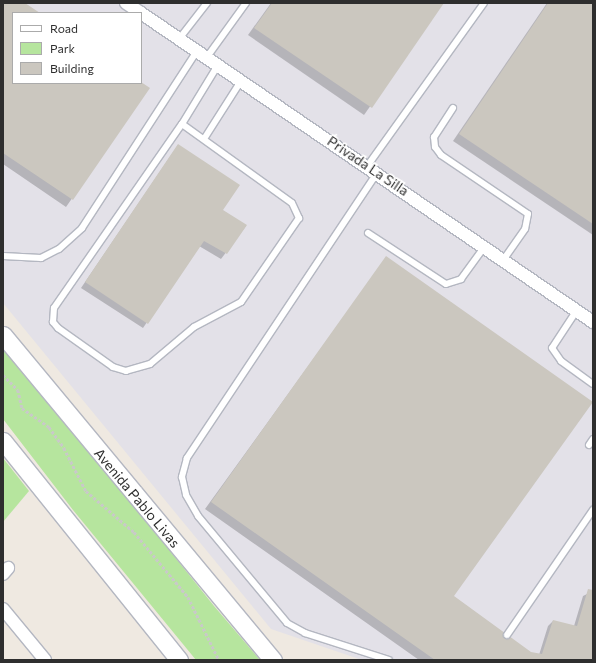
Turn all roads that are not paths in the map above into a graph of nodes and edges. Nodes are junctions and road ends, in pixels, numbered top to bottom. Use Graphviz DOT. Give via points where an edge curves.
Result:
graph roads {
  1 [pos="126,3"];
  2 [pos="207,3"];
  3 [pos="246,3"];
  4 [pos="484,3"];
  5 [pos="140,12"];
  6 [pos="142,14"];
  7 [pos="179,40"];
  8 [pos="202,54"];
  9 [pos="218,65"];
  10 [pos="241,81"];
  11 [pos="454,108"];
  12 [pos="182,124"];
  13 [pos="204,139"];
  14 [pos="368,165"];
  15 [pos="378,172"];
  16 [pos="368,233"];
  17 [pos="484,245"];
  18 [pos="3,256"];
  19 [pos="504,259"];
  20 [pos="577,310"];
  21 [pos="593,322"];
  22 [pos="3,336"];
  23 [pos="593,384"];
  24 [pos="593,439"];
  25 [pos="3,441"];
  26 [pos="589,445"];
  27 [pos="593,510"];
  28 [pos="3,609"];
  29 [pos="508,635"];
  30 [pos="45,660"];
  31 [pos="179,660"];
  32 [pos="273,660"];
  33 [pos="389,660"];
  1 -- 5 [label="street, Privada La Silla"];
  2 -- 7 [label="lane"];
  3 -- 8 [label="lane"];
  4 -- 14 [label="lane"];
  6 -- 7 [label="street, Privada La Silla"];
  7 -- 8 [label="street, Privada La Silla"];
  8 -- 9 [label="street, Privada La Silla"];
  8 -- 18 [label="lane" via="82,228 59,249 41,258"];
  9 -- 10 [label="street, Privada La Silla"];
  9 -- 12 [label="lane"];
  10 -- 13 [label="lane"];
  10 -- 14 [label="street, Privada La Silla"];
  11 -- 19 [label="lane" via="434,137 435,146 441,155 528,214 525,229"];
  12 -- 13 [label="lane"];
  12 -- 13 [label="lane" via="54,308 53,322 58,328 113,367 138,370 194,327 241,302 296,225 298,209 292,203"];
  14 -- 15 [label="street, Privada La Silla"];
  15 -- 17 [label="street, Privada La Silla"];
  15 -- 33 [label="lane" via="187,458 182,477 186,495 198,516 287,623 305,633"];
  16 -- 17 [label="lane" via="446,284 460,279"];
  17 -- 19 [label="street, Privada La Silla"];
  19 -- 20 [label="street, Privada La Silla"];
  20 -- 21 [label="street, Privada La Silla"];
  20 -- 23 [label="lane" via="552,348 561,361"];
  22 -- 32 [label="main road, Avenida Pablo Livas"];
  24 -- 26 [label="lane"];
  25 -- 31 [label="main road"];
  27 -- 29 [label="lane"];
  28 -- 30 [label="street"];
}
